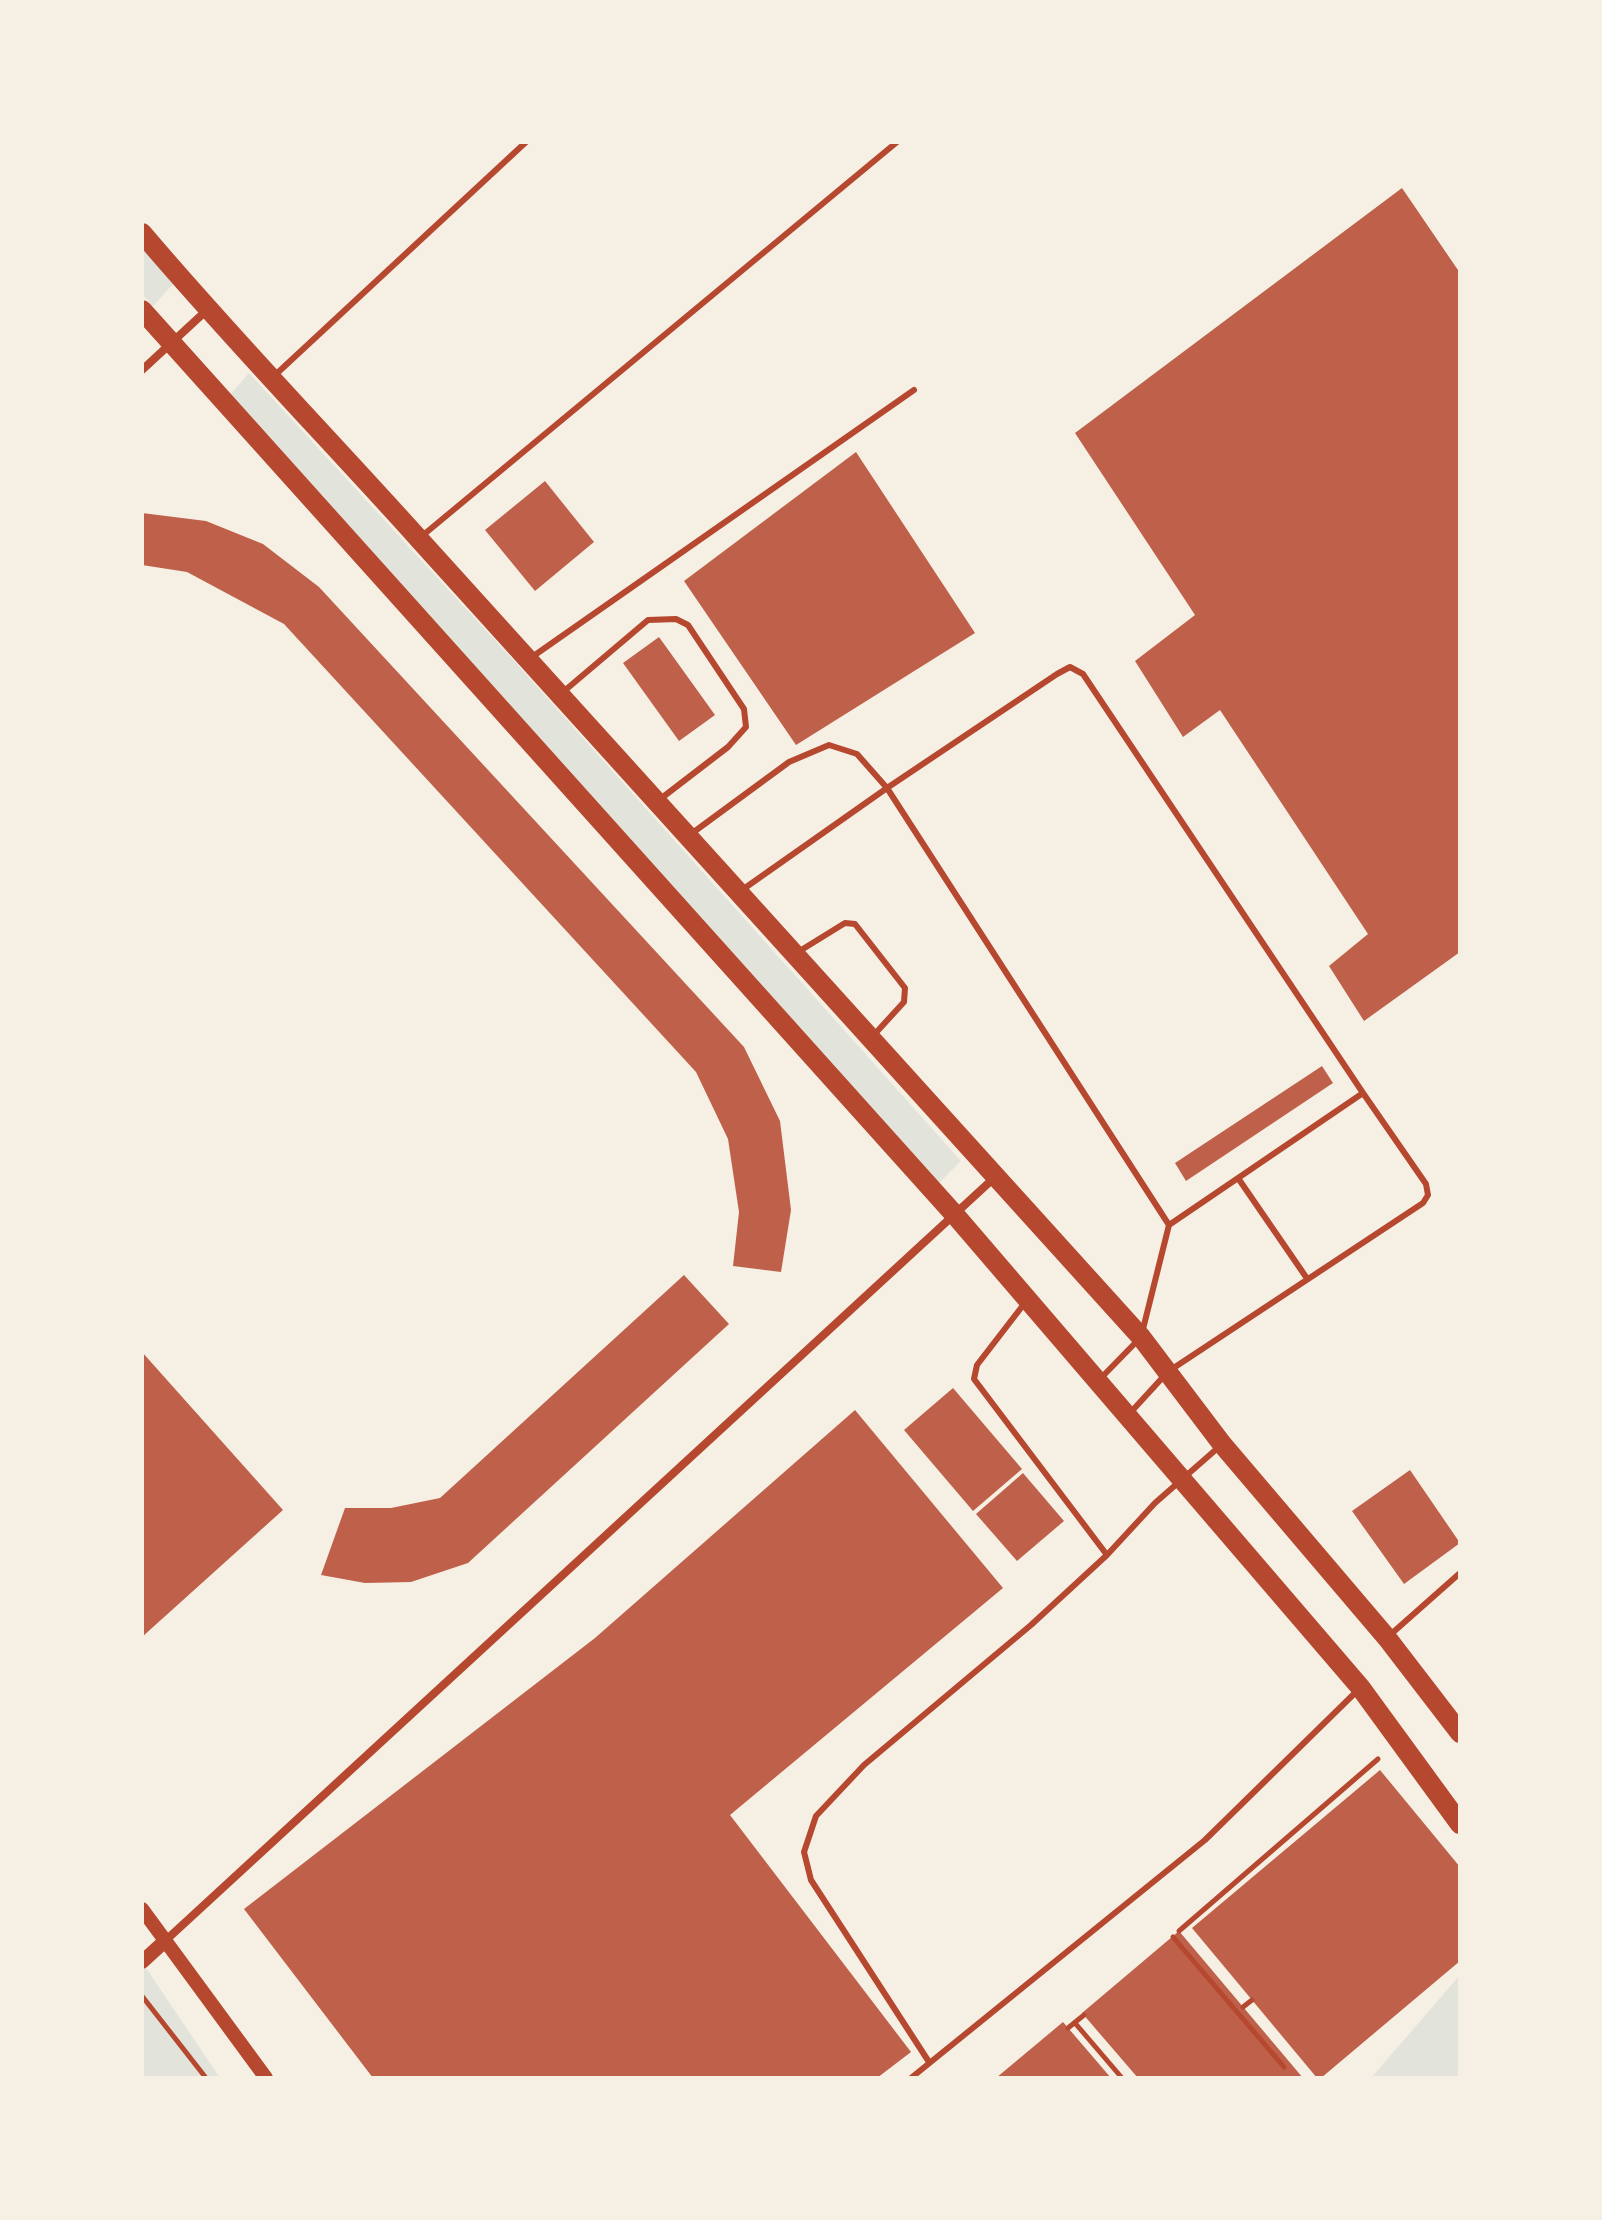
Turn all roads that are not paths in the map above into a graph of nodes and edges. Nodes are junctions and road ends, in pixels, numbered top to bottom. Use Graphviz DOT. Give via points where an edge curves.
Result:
graph roads {
  1 [pos="526,142"];
  2 [pos="897,142"];
  3 [pos="142,233"];
  4 [pos="142,310"];
  5 [pos="207,310"];
  6 [pos="172,342"];
  7 [pos="142,370"];
  8 [pos="271,380"];
  9 [pos="914,390"];
  10 [pos="419,539"];
  11 [pos="525,661"];
  12 [pos="557,696"];
  13 [pos="887,788"];
  14 [pos="657,802"];
  15 [pos="687,836"];
  16 [pos="739,893"];
  17 [pos="795,954"];
  18 [pos="869,1039"];
  19 [pos="1363,1093"];
  20 [pos="994,1178"];
  21 [pos="1238,1178"];
  22 [pos="955,1215"];
  23 [pos="1169,1225"];
  24 [pos="1306,1277"];
  25 [pos="1027,1300"];
  26 [pos="1141,1337"];
  27 [pos="1168,1372"];
  28 [pos="1097,1382"];
  29 [pos="1127,1416"];
  30 [pos="1222,1444"];
  31 [pos="1181,1479"];
  32 [pos="1107,1555"];
  33 [pos="1460,1573"];
  34 [pos="1387,1638"];
  35 [pos="1360,1687"];
  36 [pos="1460,1733"];
  37 [pos="1460,1824"];
  38 [pos="142,1909"];
  39 [pos="165,1941"];
  40 [pos="142,1962"];
  41 [pos="929,2062"];
  42 [pos="266,2078"];
  43 [pos="911,2078"];
  1 -- 8 [label="lane"];
  2 -- 10 [label="lane"];
  3 -- 5 [label="main road"];
  4 -- 6 [label="main road"];
  5 -- 6 [label="street"];
  5 -- 8 [label="main road"];
  6 -- 7 [label="street"];
  6 -- 22 [label="main road"];
  8 -- 10 [label="main road"];
  9 -- 11 [label="lane"];
  10 -- 11 [label="main road"];
  11 -- 12 [label="main road"];
  12 -- 14 [label="main road"];
  12 -- 14 [label="lane" via="648,620 676,619 688,625 744,709 746,727"];
  13 -- 15 [label="lane" via="857,754 829,745 789,762"];
  13 -- 16 [label="lane"];
  13 -- 19 [label="lane" via="1057,674 1070,667 1083,674"];
  13 -- 23 [label="lane"];
  14 -- 15 [label="main road"];
  15 -- 16 [label="main road"];
  16 -- 17 [label="main road"];
  17 -- 18 [label="main road"];
  17 -- 18 [label="lane" via="845,923 855,924 905,988 904,1002"];
  18 -- 20 [label="main road"];
  19 -- 21 [label="lane"];
  19 -- 24 [label="lane" via="1426,1184 1428,1195"];
  20 -- 22 [label="street"];
  20 -- 26 [label="main road"];
  21 -- 23 [label="lane"];
  21 -- 24 [label="lane"];
  22 -- 25 [label="main road"];
  22 -- 39 [label="street"];
  23 -- 26 [label="lane"];
  24 -- 27 [label="lane"];
  25 -- 28 [label="main road"];
  25 -- 32 [label="lane" via="977,1365 974,1379"];
  26 -- 27 [label="main road"];
  26 -- 28 [label="lane"];
  27 -- 29 [label="lane"];
  27 -- 30 [label="main road"];
  28 -- 29 [label="main road"];
  29 -- 31 [label="main road"];
  30 -- 31 [label="lane"];
  30 -- 34 [label="main road"];
  31 -- 32 [label="lane"];
  31 -- 35 [label="main road"];
  32 -- 41 [label="lane" via="864,1765 816,1816 804,1852 811,1880"];
  33 -- 34 [label="lane"];
  34 -- 36 [label="main road"];
  35 -- 37 [label="main road"];
  35 -- 41 [label="lane" via="1205,1840"];
  38 -- 39 [label="street"];
  39 -- 40 [label="street"];
  39 -- 42 [label="street"];
  41 -- 43 [label="lane"];
}
